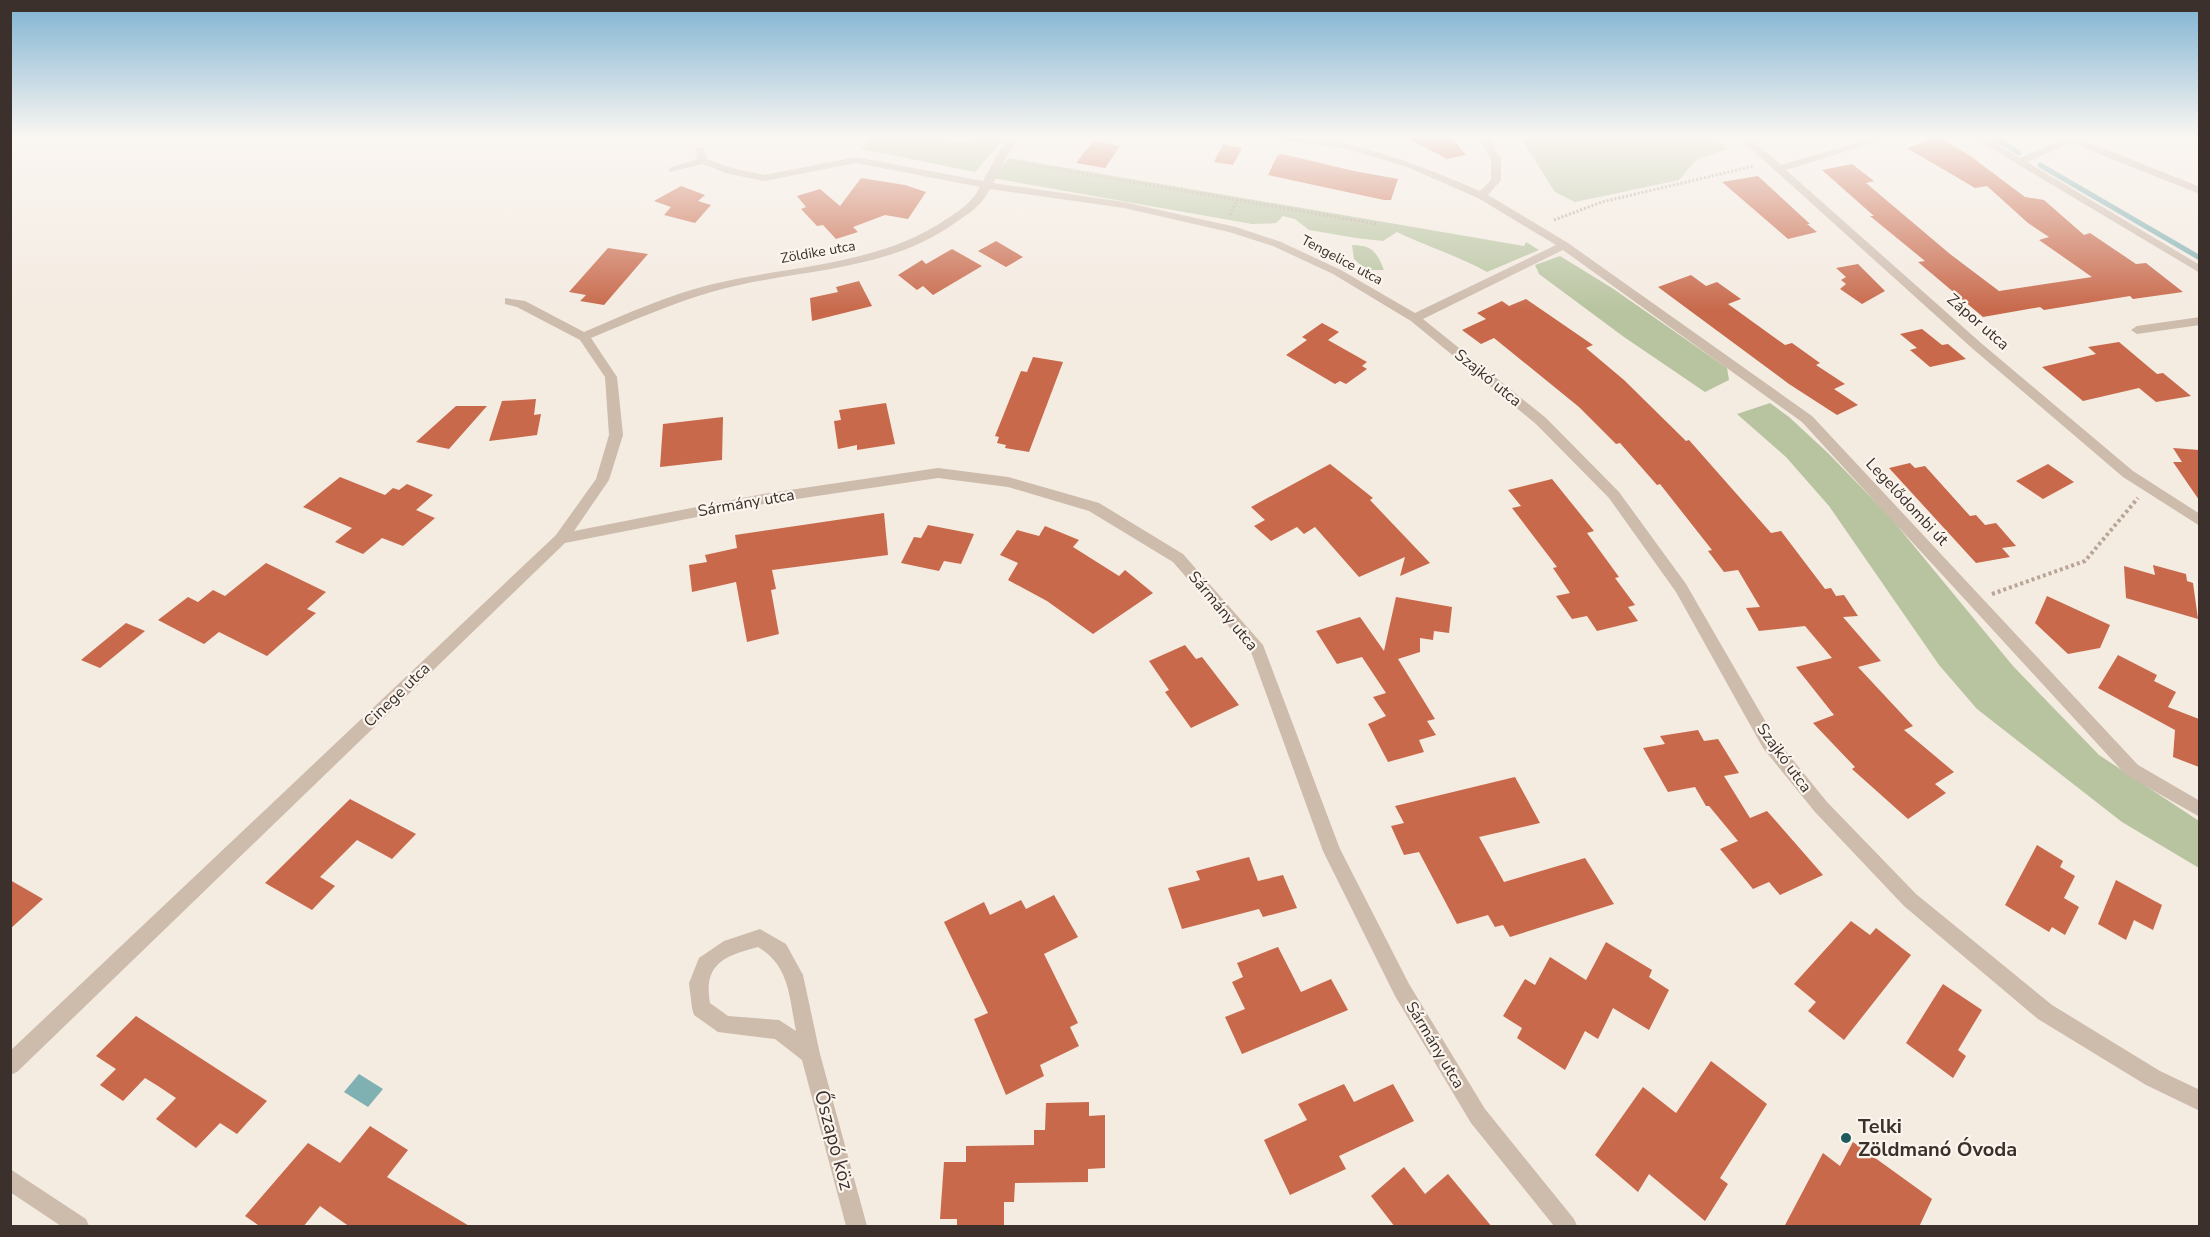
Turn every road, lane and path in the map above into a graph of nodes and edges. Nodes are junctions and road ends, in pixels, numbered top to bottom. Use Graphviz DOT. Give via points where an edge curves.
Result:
graph roads {
  1 [pos="980,195"];
  2 [pos="1056,195"];
  3 [pos="1207,195"];
  4 [pos="1479,195"];
  5 [pos="1631,195"];
  6 [pos="1809,195"];
  7 [pos="2074,195"];
  8 [pos="1482,196"];
  9 [pos="1377,224"];
  10 [pos="1537,229"];
  11 [pos="1564,245"];
  12 [pos="2199,270"];
  13 [pos="510,301"];
  14 [pos="1415,318"];
  15 [pos="2199,321"];
  16 [pos="2137,330"];
  17 [pos="584,337"];
  18 [pos="2146,488"];
  19 [pos="2199,521"];
  20 [pos="561,539"];
  21 [pos="1975,600"];
  22 [pos="2199,810"];
  23 [pos="810,1054"];
  24 [pos="10,1065"];
  25 [pos="2199,1101"];
  26 [pos="10,1179"];
  27 [pos="79,1227"];
  28 [pos="858,1227"];
  29 [pos="1567,1227"];
  1 -- 17 [label="street, Zöldike utca" via="976,203 928,237 867,259 714,287 656,306"];
  2 -- 14 [label="street, Tengelice utca" via="1232,229 1277,244 1337,272"];
  3 -- 9 [label="path"];
  4 -- 8 [label="street, Legelődombi út"];
  5 -- 10 [label="path" via="1571,212"];
  6 -- 18 [label="street, Zápor utca" via="1977,346"];
  7 -- 12 [label="street"];
  8 -- 10 [label="street, Legelődombi út"];
  10 -- 11 [label="street, Legelődombi út"];
  11 -- 14 [label="street"];
  11 -- 21 [label="street, Legelődombi út" via="1807,419"];
  13 -- 17 [label="street"];
  14 -- 25 [label="street, Szajkó utca" via="1541,421 1614,495 1681,588 1769,743 1821,807 1910,900 2045,1012 2153,1078"];
  15 -- 16 [label="street"];
  17 -- 20 [label="street, Cinege utca" via="611,377 616,435 602,480"];
  18 -- 19 [label="street, Zápor utca"];
  18 -- 21 [label="path" via="2085,561"];
  20 -- 24 [label="street, Cinege utca"];
  20 -- 29 [label="street, Sármány utca" via="763,499 938,473 1008,482 1094,507 1178,558 1258,649 1332,851 1402,990 1478,1116"];
  21 -- 22 [label="street, Legelődombi út" via="2132,770"];
  23 -- 23 [label="street, Őszapó köz" via="794,975 780,950 760,938 735,944 707,961 698,983 701,1008 725,1025 779,1030"];
  23 -- 28 [label="street, Őszapó köz"];
  26 -- 27 [label="street"];
}
